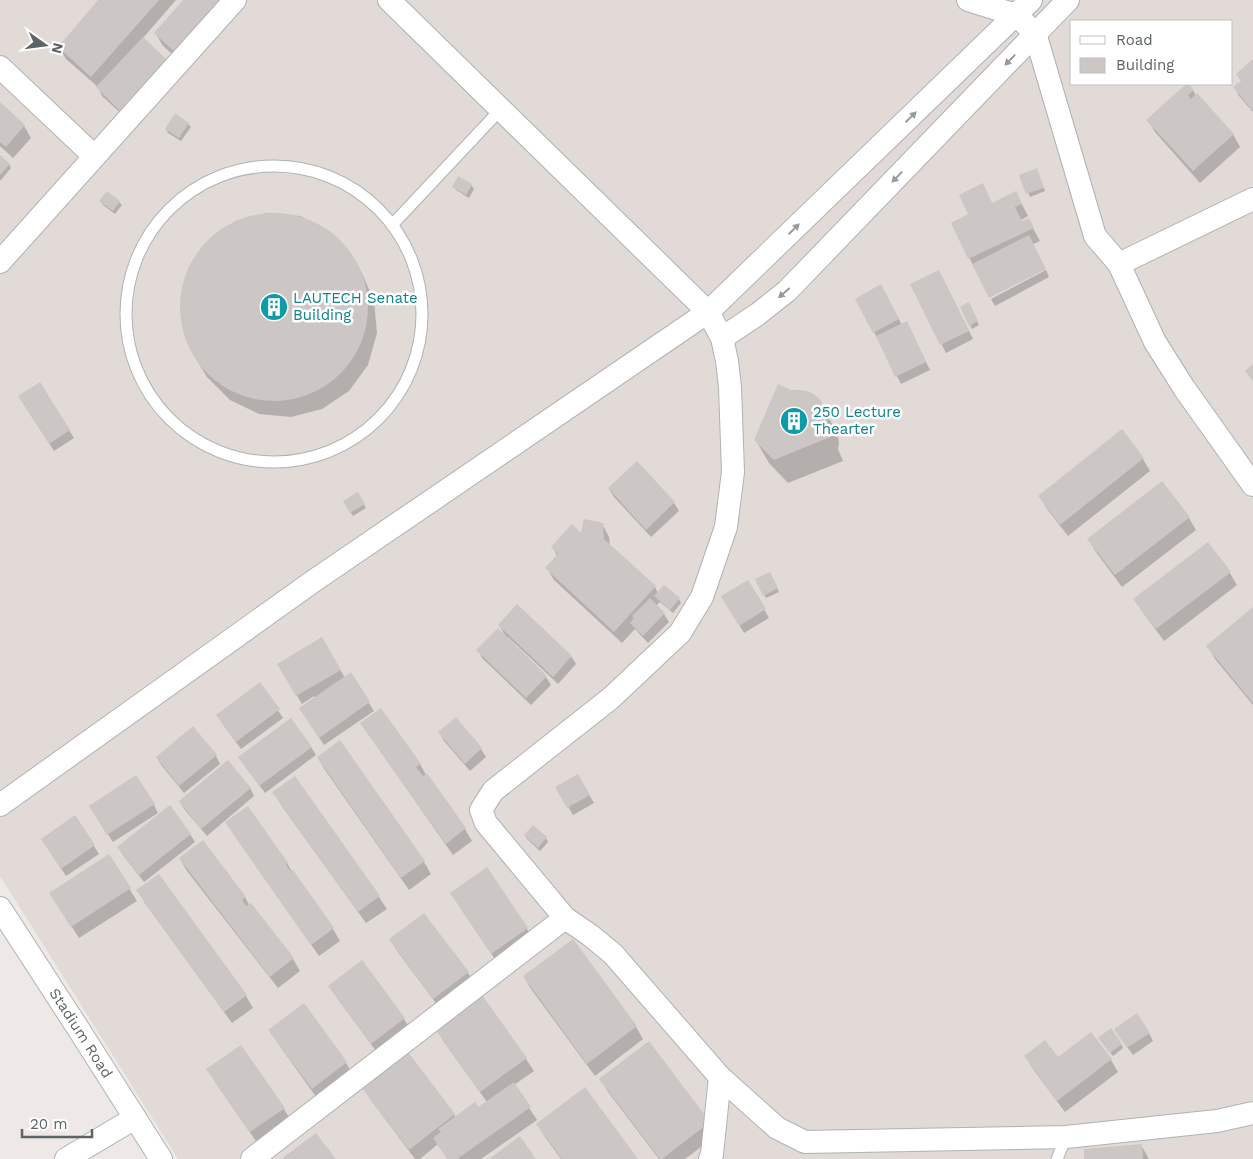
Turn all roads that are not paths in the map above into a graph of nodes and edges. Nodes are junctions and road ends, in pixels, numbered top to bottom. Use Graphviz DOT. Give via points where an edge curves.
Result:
graph roads {
  1 [pos="235,0"];
  2 [pos="389,0"];
  3 [pos="968,0"];
  4 [pos="1068,0"];
  5 [pos="1024,8"];
  6 [pos="1035,33"];
  7 [pos="0,66"];
  8 [pos="501,109"];
  9 [pos="94,156"];
  10 [pos="1253,199"];
  11 [pos="393,224"];
  12 [pos="0,262"];
  13 [pos="1119,264"];
  14 [pos="708,312"];
  15 [pos="722,338"];
  16 [pos="1253,485"];
  17 [pos="0,806"];
  18 [pos="0,908"];
  19 [pos="565,918"];
  20 [pos="720,1076"];
  21 [pos="1253,1113"];
  22 [pos="135,1118"];
  23 [pos="1066,1137"];
  24 [pos="66,1159"];
  25 [pos="160,1159"];
  26 [pos="252,1159"];
  27 [pos="710,1159"];
  28 [pos="1058,1159"];
  1 -- 9 [label="street"];
  2 -- 8 [label="street"];
  3 -- 5 [label="street"];
  4 -- 6 [label="street"];
  5 -- 6 [label="street"];
  14 -- 5 [label="street, one-way"];
  6 -- 13 [label="street" via="1095,236"];
  6 -- 15 [label="street, one-way" via="787,291"];
  7 -- 9 [label="street"];
  8 -- 11 [label="lane"];
  8 -- 14 [label="street"];
  9 -- 12 [label="street"];
  10 -- 13 [label="street"];
  11 -- 11 [label="lane" via="415,265 423,311 416,357 396,399 364,433 322,455 267,462 231,456 189,436 156,404 134,363 126,316 133,270 153,228 185,194 226,172 272,164 318,171 360,191"];
  13 -- 16 [label="street" via="1155,342"];
  14 -- 15 [label="street"];
  14 -- 17 [label="street" via="315,580"];
  15 -- 19 [label="street" via="730,387 733,472 726,527 702,597 680,633 611,698 493,791 480,810 486,823"];
  18 -- 22 [label="street, Stadium Road"];
  19 -- 20 [label="street" via="613,954"];
  19 -- 26 [label="street"];
  20 -- 23 [label="street" via="777,1128 805,1142"];
  20 -- 27 [label="street"];
  21 -- 23 [label="street" via="1217,1121"];
  22 -- 24 [label="street"];
  22 -- 25 [label="street, Stadium Road"];
  23 -- 28 [label="lane"];
}
